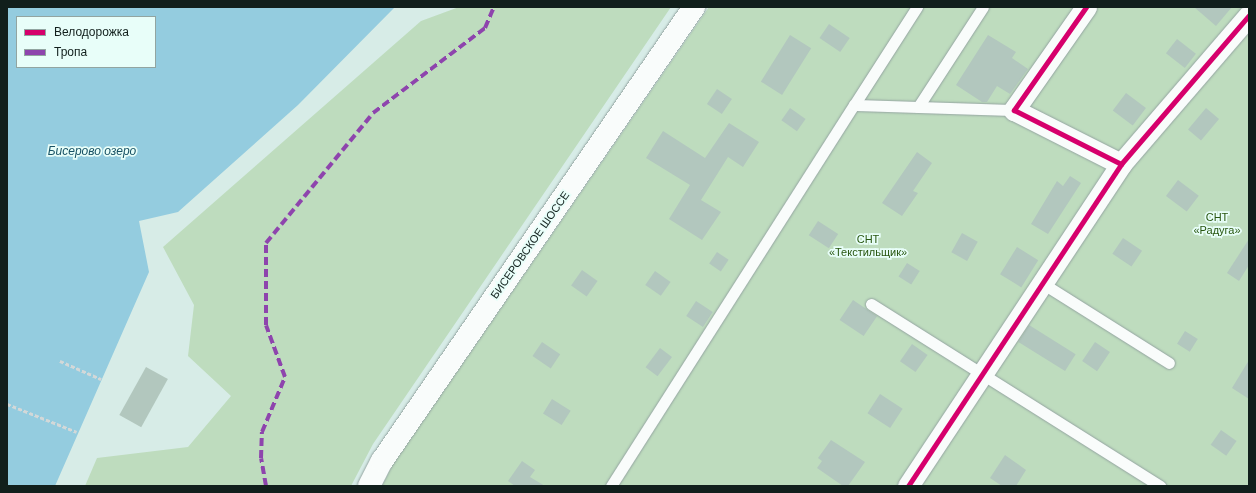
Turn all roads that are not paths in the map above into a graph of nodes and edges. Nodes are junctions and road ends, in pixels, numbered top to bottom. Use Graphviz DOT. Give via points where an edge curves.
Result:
graph roads {
  1 [pos="694,7"];
  2 [pos="917,7"];
  3 [pos="983,7"];
  4 [pos="1086,7"];
  5 [pos="1249,15"];
  6 [pos="854,105"];
  7 [pos="918,107"];
  8 [pos="1014,110"];
  9 [pos="1121,164"];
  10 [pos="1042,283"];
  11 [pos="871,304"];
  12 [pos="1169,364"];
  13 [pos="982,374"];
  14 [pos="369,486"];
  15 [pos="611,486"];
  16 [pos="908,486"];
  17 [pos="1160,486"];
  1 -- 14 [label="main road, БИСЕРОВСКОЕ ШОССЕ" via="382,461"];
  2 -- 6 [label="lane"];
  3 -- 7 [label="lane"];
  4 -- 8 [label="street"];
  5 -- 9 [label="street"];
  6 -- 7 [label="lane"];
  6 -- 15 [label="lane"];
  7 -- 8 [label="lane"];
  8 -- 9 [label="street"];
  9 -- 10 [label="street"];
  10 -- 12 [label="lane"];
  10 -- 13 [label="street"];
  11 -- 13 [label="lane"];
  13 -- 16 [label="street"];
  13 -- 17 [label="lane"];
}
